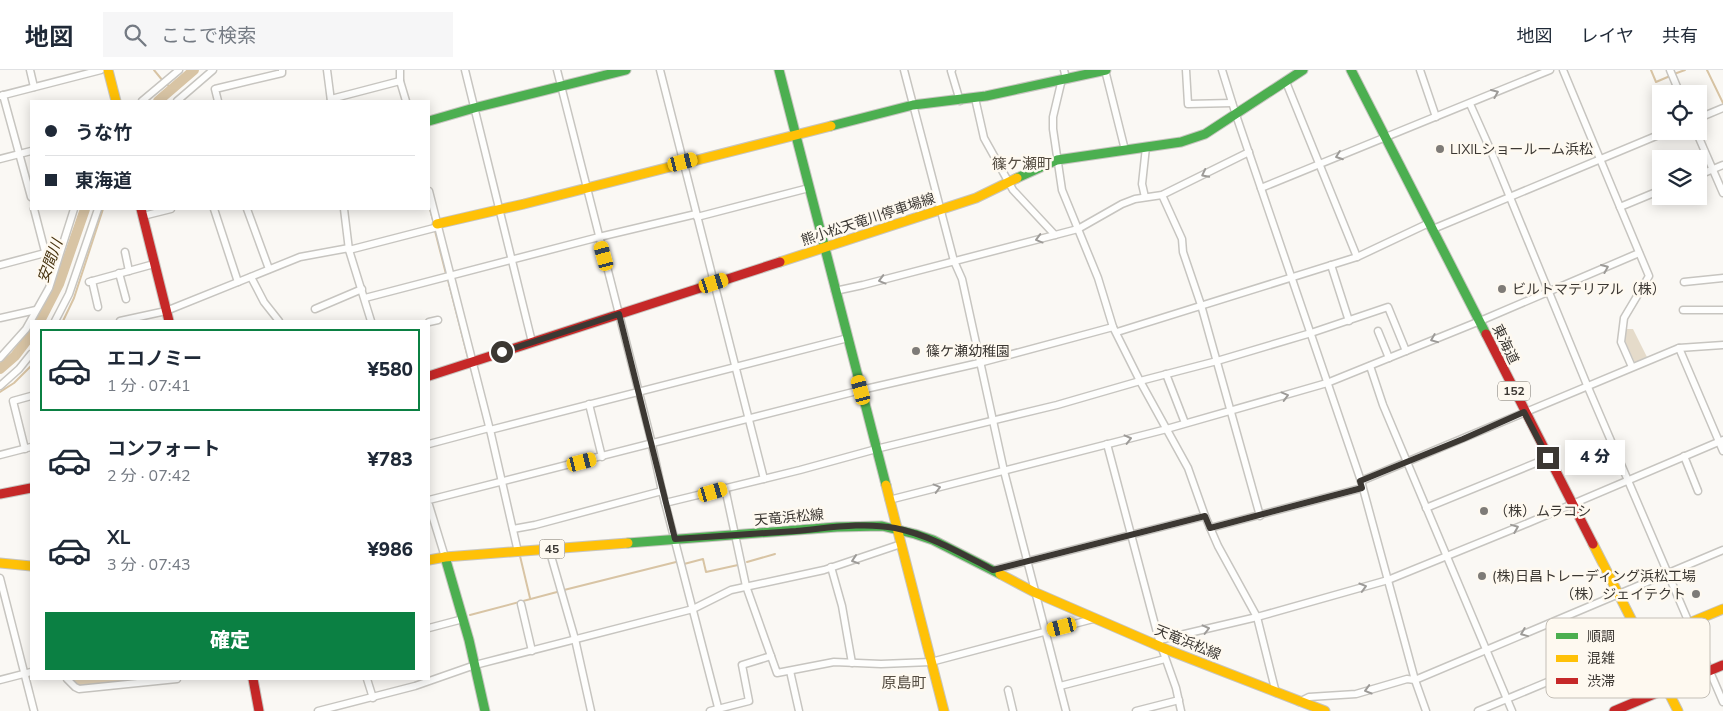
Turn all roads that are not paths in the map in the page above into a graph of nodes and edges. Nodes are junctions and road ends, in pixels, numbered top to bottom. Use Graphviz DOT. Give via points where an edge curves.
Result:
graph roads {
  1 [pos="30,70"];
  2 [pos="101,70"];
  3 [pos="108,70"];
  4 [pos="179,70"];
  5 [pos="212,70"];
  6 [pos="282,70"];
  7 [pos="327,70"];
  8 [pos="400,70"];
  9 [pos="465,70"];
  10 [pos="557,70"];
  11 [pos="626,70"];
  12 [pos="660,70"];
  13 [pos="779,70"];
  14 [pos="904,70"];
  15 [pos="952,70"];
  16 [pos="1106,70"];
  17 [pos="1186,70"];
  18 [pos="1222,70"];
  19 [pos="1304,70"];
  20 [pos="1351,70"];
  21 [pos="1420,70"];
  22 [pos="1550,70"];
  23 [pos="1563,70"];
  24 [pos="1670,70"];
  25 [pos="1064,76"];
  26 [pos="400,80"];
  27 [pos="1286,82"];
  28 [pos="1676,85"];
  29 [pos="561,86"];
  30 [pos="34,87"];
  31 [pos="2,95"];
  32 [pos="975,98"];
  33 [pos="116,100"];
  34 [pos="143,100"];
  35 [pos="178,100"];
  36 [pos="218,100"];
  37 [pos="331,100"];
  38 [pos="406,100"];
  39 [pos="960,100"];
  40 [pos="1232,103"];
  41 [pos="1470,104"];
  42 [pos="913,105"];
  43 [pos="474,108"];
  44 [pos="1723,108"];
  45 [pos="1236,115"];
  46 [pos="1707,115"];
  47 [pos="1436,117"];
  48 [pos="430,121"];
  49 [pos="795,134"];
  50 [pos="1385,138"];
  51 [pos="1652,138"];
  52 [pos="1700,140"];
  53 [pos="1146,148"];
  54 [pos="1125,150"];
  55 [pos="30,151"];
  56 [pos="1249,152"];
  57 [pos="20,154"];
  58 [pos="0,159"];
  59 [pos="1600,159"];
  60 [pos="1057,160"];
  61 [pos="683,162"];
  62 [pos="1319,164"];
  63 [pos="1723,165"];
  64 [pos="1713,169"];
  65 [pos="1707,172"];
  66 [pos="1008,182"];
  67 [pos="587,187"];
  68 [pos="810,188"];
  69 [pos="1261,188"];
  70 [pos="1723,193"];
  71 [pos="30,194"];
  72 [pos="1652,194"];
  73 [pos="430,195"];
  74 [pos="1162,195"];
  75 [pos="1509,196"];
  76 [pos="1145,197"];
  77 [pos="1620,207"];
  78 [pos="34,210"];
  79 [pos="74,210"];
  80 [pos="98,210"];
  81 [pos="161,210"];
  82 [pos="214,210"];
  83 [pos="247,210"];
  84 [pos="344,210"];
  85 [pos="500,210"];
  86 [pos="940,210"];
  87 [pos="142,212"];
  88 [pos="697,216"];
  89 [pos="438,225"];
  90 [pos="1431,226"];
  91 [pos="1078,229"];
  92 [pos="1055,235"];
  93 [pos="599,237"];
  94 [pos="825,247"];
  95 [pos="349,249"];
  96 [pos="125,252"];
  97 [pos="1639,253"];
  98 [pos="45,254"];
  99 [pos="1357,257"];
  100 [pos="513,260"];
  101 [pos="954,261"];
  102 [pos="154,264"];
  103 [pos="0,265"];
  104 [pos="1331,265"];
  105 [pos="268,269"];
  106 [pos="130,271"];
  107 [pos="54,274"];
  108 [pos="119,274"];
  109 [pos="451,276"];
  110 [pos="251,277"];
  111 [pos="1291,277"];
  112 [pos="1723,278"];
  113 [pos="238,282"];
  114 [pos="1684,282"];
  115 [pos="714,283"];
  116 [pos="362,289"];
  117 [pos="835,291"];
  118 [pos="1549,291"];
  119 [pos="365,298"];
  120 [pos="126,299"];
  121 [pos="1201,305"];
  122 [pos="98,307"];
  123 [pos="315,309"];
  124 [pos="36,310"];
  125 [pos="166,310"];
  126 [pos="1683,310"];
  127 [pos="1723,310"];
  128 [pos="619,314"];
  129 [pos="0,318"];
  130 [pos="30,320"];
  131 [pos="56,320"];
  132 [pos="124,320"];
  133 [pos="169,320"];
  134 [pos="278,320"];
  135 [pos="372,320"];
  136 [pos="438,320"];
  137 [pos="30,321"];
  138 [pos="1349,321"];
  139 [pos="1480,321"];
  140 [pos="430,322"];
  141 [pos="1115,330"];
  142 [pos="1378,331"];
  143 [pos="1311,333"];
  144 [pos="848,338"];
  145 [pos="532,342"];
  146 [pos="1723,345"];
  147 [pos="1679,348"];
  148 [pos="1406,351"];
  149 [pos="30,355"];
  150 [pos="0,358"];
  151 [pos="1389,358"];
  152 [pos="1217,361"];
  153 [pos="472,362"];
  154 [pos="979,363"];
  155 [pos="736,366"];
  156 [pos="1370,366"];
  157 [pos="1632,367"];
  158 [pos="1166,374"];
  159 [pos="430,376"];
  160 [pos="1140,381"];
  161 [pos="1327,383"];
  162 [pos="1587,385"];
  163 [pos="0,386"];
  164 [pos="861,390"];
  165 [pos="639,392"];
  166 [pos="30,396"];
  167 [pos="589,404"];
  168 [pos="1230,410"];
  169 [pos="1524,412"];
  170 [pos="748,419"];
  171 [pos="994,420"];
  172 [pos="1185,423"];
  173 [pos="490,429"];
  174 [pos="1166,429"];
  175 [pos="1721,441"];
  176 [pos="430,444"];
  177 [pos="652,444"];
  178 [pos="1107,444"];
  179 [pos="28,448"];
  180 [pos="876,450"];
  181 [pos="1723,450"];
  182 [pos="0,455"];
  183 [pos="1684,456"];
  184 [pos="602,457"];
  185 [pos="1548,458"];
  186 [pos="1406,462"];
  187 [pos="1004,470"];
  188 [pos="764,479"];
  189 [pos="1628,480"];
  190 [pos="502,481"];
  191 [pos="1361,484"];
  192 [pos="30,488"];
  193 [pos="725,488"];
  194 [pos="662,491"];
  195 [pos="1698,491"];
  196 [pos="0,494"];
  197 [pos="430,500"];
  198 [pos="889,500"];
  199 [pos="665,503"];
  200 [pos="1572,504"];
  201 [pos="430,508"];
  202 [pos="1426,508"];
  203 [pos="1205,516"];
  204 [pos="1260,516"];
  205 [pos="1210,528"];
  206 [pos="513,529"];
  207 [pos="896,529"];
  208 [pos="736,535"];
  209 [pos="1131,535"];
  210 [pos="675,539"];
  211 [pos="901,544"];
  212 [pos="550,549"];
  213 [pos="1723,550"];
  214 [pos="518,552"];
  215 [pos="1446,555"];
  216 [pos="445,557"];
  217 [pos="430,560"];
  218 [pos="1028,562"];
  219 [pos="0,563"];
  220 [pos="30,566"];
  221 [pos="831,568"];
  222 [pos="993,570"];
  223 [pos="1669,574"];
  224 [pos="0,578"];
  225 [pos="1388,580"];
  226 [pos="746,586"];
  227 [pos="1036,592"];
  228 [pos="1617,595"];
  229 [pos="3,599"];
  230 [pos="521,604"];
  231 [pos="693,609"];
  232 [pos="1723,609"];
  233 [pos="1257,617"];
  234 [pos="1561,618"];
  235 [pos="1630,618"];
  236 [pos="1688,618"];
  237 [pos="1702,618"];
  238 [pos="463,619"];
  239 [pos="1095,619"];
  240 [pos="1546,624"];
  241 [pos="430,628"];
  242 [pos="1045,632"];
  243 [pos="575,640"];
  244 [pos="1160,643"];
  245 [pos="1486,649"];
  246 [pos="532,650"];
  247 [pos="771,656"];
  248 [pos="1165,659"];
  249 [pos="931,662"];
  250 [pos="852,663"];
  251 [pos="475,665"];
  252 [pos="1723,665"];
  253 [pos="790,671"];
  254 [pos="1710,671"];
  255 [pos="28,673"];
  256 [pos="1710,673"];
  257 [pos="430,679"];
  258 [pos="0,680"];
  259 [pos="68,680"];
  260 [pos="167,680"];
  261 [pos="252,680"];
  262 [pos="367,680"];
  263 [pos="1415,680"];
  264 [pos="425,681"];
  265 [pos="1546,683"];
  266 [pos="1060,686"];
  267 [pos="1008,690"];
  268 [pos="1276,694"];
  269 [pos="372,698"];
  270 [pos="1645,698"];
  271 [pos="1671,698"];
  272 [pos="1507,699"];
  273 [pos="1179,700"];
  274 [pos="1299,702"];
  275 [pos="1723,702"];
  276 [pos="345,708"];
  277 [pos="719,710"];
  278 [pos="34,711"];
  279 [pos="258,711"];
  280 [pos="318,711"];
  281 [pos="485,711"];
  282 [pos="591,711"];
  283 [pos="710,711"];
  284 [pos="799,711"];
  285 [pos="944,711"];
  286 [pos="1013,711"];
  287 [pos="1066,711"];
  288 [pos="1136,711"];
  289 [pos="1181,711"];
  290 [pos="1325,711"];
  291 [pos="1426,711"];
  292 [pos="1478,711"];
  293 [pos="1512,711"];
  294 [pos="1614,711"];
  295 [pos="1678,711"];
  1 -- 30 [label="street"];
  2 -- 30 [label="street"];
  3 -- 33 [label="main road"];
  4 -- 34 [label="street"];
  5 -- 35 [label="street"];
  6 -- 36 [label="street" via="282,73 215,89"];
  7 -- 37 [label="street"];
  8 -- 26 [label="street"];
  9 -- 43 [label="street"];
  10 -- 29 [label="street"];
  11 -- 29 [label="main road"];
  12 -- 61 [label="street"];
  13 -- 49 [label="main road"];
  14 -- 42 [label="street"];
  15 -- 39 [label="street"];
  16 -- 25 [label="main road"];
  16 -- 54 [label="street"];
  17 -- 40 [label="street" via="1188,104"];
  18 -- 40 [label="street"];
  19 -- 27 [label="main road, 熊小松天竜川停車場線"];
  20 -- 50 [label="main road, 東海道 / 152"];
  21 -- 47 [label="street"];
  41 -- 22 [label="street, one-way"];
  23 -- 59 [label="street"];
  24 -- 28 [label="street"];
  25 -- 32 [label="main road"];
  25 -- 60 [label="street" via="1054,117"];
  26 -- 37 [label="street"];
  26 -- 38 [label="street"];
  27 -- 45 [label="main road, 熊小松天竜川停車場線"];
  27 -- 62 [label="street"];
  29 -- 43 [label="main road"];
  29 -- 67 [label="street"];
  30 -- 31 [label="street"];
  31 -- 57 [label="street"];
  32 -- 39 [label="main road"];
  32 -- 66 [label="street" via="984,138"];
  39 -- 42 [label="main road"];
  40 -- 45 [label="street"];
  41 -- 47 [label="street"];
  41 -- 75 [label="street"];
  42 -- 49 [label="main road"];
  42 -- 86 [label="street"];
  43 -- 48 [label="main road"];
  43 -- 85 [label="street"];
  44 -- 46 [label="street"];
  45 -- 53 [label="main road, 熊小松天竜川停車場線" via="1195,139"];
  45 -- 56 [label="street"];
  47 -- 50 [label="street"];
  49 -- 61 [label="main road"];
  49 -- 68 [label="main road"];
  50 -- 62 [label="street, one-way"];
  50 -- 90 [label="main road, 東海道 / 152"];
  51 -- 59 [label="street"];
  52 -- 64 [label="street"];
  53 -- 54 [label="main road, 熊小松天竜川停車場線"];
  53 -- 76 [label="street" via="1142,184"];
  54 -- 60 [label="main road, 熊小松天竜川停車場線"];
  55 -- 57 [label="street"];
  56 -- 69 [label="street"];
  56 -- 74 [label="street, one-way"];
  57 -- 58 [label="street"];
  57 -- 71 [label="street"];
  59 -- 75 [label="street"];
  59 -- 77 [label="street"];
  60 -- 66 [label="main road, 熊小松天竜川停車場線"];
  60 -- 91 [label="street" via="1062,190"];
  61 -- 67 [label="main road"];
  61 -- 88 [label="street"];
  62 -- 69 [label="street"];
  62 -- 99 [label="street"];
  63 -- 64 [label="street"];
  64 -- 65 [label="street"];
  64 -- 70 [label="street"];
  66 -- 86 [label="main road, 熊小松天竜川停車場線" via="976,198"];
  66 -- 92 [label="street"];
  67 -- 85 [label="main road"];
  67 -- 93 [label="street"];
  68 -- 88 [label="street"];
  68 -- 94 [label="main road"];
  69 -- 111 [label="street"];
  72 -- 77 [label="street"];
  73 -- 89 [label="street"];
  74 -- 76 [label="street"];
  74 -- 121 [label="street" via="1182,239 1183,252"];
  75 -- 90 [label="street"];
  75 -- 118 [label="street"];
  76 -- 91 [label="street" via="1122,204"];
  77 -- 97 [label="street"];
  78 -- 98 [label="street"];
  79 -- 107 [label="street"];
  80 -- 131 [label="street" via="69,294"];
  81 -- 87 [label="street"];
  82 -- 113 [label="street"];
  83 -- 105 [label="street"];
  84 -- 95 [label="street"];
  85 -- 89 [label="main road"];
  85 -- 100 [label="street"];
  86 -- 94 [label="main road, 熊小松天竜川停車場線"];
  86 -- 101 [label="street"];
  87 -- 102 [label="main road"];
  88 -- 93 [label="street"];
  88 -- 115 [label="street"];
  89 -- 95 [label="street"];
  89 -- 109 [label="street"];
  90 -- 99 [label="street"];
  90 -- 139 [label="main road, 東海道 / 152"];
  91 -- 92 [label="street"];
  91 -- 141 [label="street"];
  92 -- 101 [label="street, one-way"];
  93 -- 100 [label="street"];
  93 -- 128 [label="street"];
  94 -- 115 [label="main road, 熊小松天竜川停車場線"];
  94 -- 117 [label="main road"];
  95 -- 105 [label="street" via="300,257"];
  95 -- 116 [label="street"];
  96 -- 106 [label="street"];
  118 -- 97 [label="street, one-way"];
  97 -- 157 [label="street" via="1649,276 1624,318 1622,333 1622,342"];
  98 -- 103 [label="street"];
  98 -- 107 [label="street"];
  99 -- 104 [label="street"];
  100 -- 109 [label="street"];
  100 -- 145 [label="street"];
  101 -- 117 [label="street, one-way"];
  101 -- 154 [label="street" via="962,279"];
  102 -- 106 [label="street"];
  102 -- 125 [label="main road"];
  104 -- 111 [label="street"];
  104 -- 138 [label="street"];
  105 -- 110 [label="street"];
  106 -- 108 [label="street"];
  107 -- 124 [label="street"];
  108 -- 120 [label="street"];
  108 -- 122 [label="street" via="90,281"];
  109 -- 119 [label="street"];
  109 -- 153 [label="street"];
  110 -- 113 [label="street"];
  110 -- 134 [label="street"];
  111 -- 121 [label="street"];
  111 -- 143 [label="street"];
  112 -- 114 [label="street"];
  113 -- 125 [label="street"];
  115 -- 128 [label="main road, 熊小松天竜川停車場線"];
  115 -- 155 [label="street"];
  116 -- 119 [label="street"];
  116 -- 123 [label="street"];
  117 -- 144 [label="main road"];
  118 -- 139 [label="street"];
  118 -- 162 [label="street"];
  119 -- 135 [label="street"];
  121 -- 141 [label="street"];
  121 -- 152 [label="street"];
  124 -- 129 [label="street"];
  124 -- 130 [label="street"];
  125 -- 132 [label="street"];
  125 -- 133 [label="main road"];
  126 -- 127 [label="street"];
  128 -- 145 [label="main road, 熊小松天竜川停車場線"];
  128 -- 165 [label="street"];
  136 -- 140 [label="street"];
  137 -- 150 [label="street"];
  138 -- 143 [label="street"];
  138 -- 148 [label="street" via="1388,307"];
  139 -- 148 [label="street, one-way"];
  139 -- 169 [label="main road, 東海道 / 152"];
  141 -- 154 [label="street"];
  141 -- 160 [label="street"];
  142 -- 151 [label="street"];
  143 -- 152 [label="street"];
  143 -- 161 [label="street"];
  144 -- 155 [label="street"];
  144 -- 164 [label="main road"];
  145 -- 153 [label="main road, 熊小松天竜川停車場線"];
  146 -- 147 [label="street"];
  147 -- 157 [label="street"];
  147 -- 175 [label="street"];
  148 -- 151 [label="street"];
  149 -- 163 [label="street"];
  151 -- 156 [label="street"];
  152 -- 158 [label="street"];
  152 -- 168 [label="street"];
  153 -- 159 [label="main road, 熊小松天竜川停車場線"];
  153 -- 173 [label="street"];
  154 -- 164 [label="street"];
  154 -- 171 [label="street"];
  155 -- 165 [label="street"];
  155 -- 170 [label="street"];
  156 -- 161 [label="street"];
  156 -- 186 [label="street"];
  157 -- 162 [label="street"];
  158 -- 160 [label="street"];
  158 -- 172 [label="street"];
  160 -- 171 [label="street"];
  160 -- 174 [label="street"];
  168 -- 161 [label="street, one-way"];
  161 -- 191 [label="street"];
  162 -- 169 [label="street"];
  162 -- 189 [label="street"];
  164 -- 170 [label="street"];
  164 -- 180 [label="main road"];
  165 -- 167 [label="street"];
  165 -- 177 [label="street"];
  166 -- 179 [label="street" via="13,401"];
  167 -- 173 [label="street"];
  167 -- 184 [label="street"];
  168 -- 172 [label="street"];
  168 -- 204 [label="street"];
  169 -- 185 [label="main road, 東海道 / 152"];
  169 -- 186 [label="street"];
  170 -- 177 [label="street"];
  170 -- 188 [label="street"];
  171 -- 180 [label="street"];
  171 -- 187 [label="street"];
  172 -- 174 [label="street"];
  173 -- 176 [label="street"];
  173 -- 190 [label="street"];
  178 -- 174 [label="street, one-way"];
  174 -- 203 [label="street" via="1188,468"];
  175 -- 181 [label="street"];
  175 -- 183 [label="street"];
  177 -- 184 [label="street"];
  177 -- 194 [label="street"];
  178 -- 187 [label="street"];
  178 -- 209 [label="street"];
  179 -- 182 [label="street"];
  180 -- 188 [label="street"];
  180 -- 198 [label="main road"];
  183 -- 189 [label="street"];
  183 -- 195 [label="street"];
  184 -- 190 [label="street"];
  185 -- 200 [label="main road, 東海道 / 152"];
  185 -- 202 [label="street"];
  186 -- 191 [label="street"];
  186 -- 202 [label="street"];
  198 -- 187 [label="street, one-way"];
  187 -- 218 [label="street"];
  188 -- 193 [label="street"];
  189 -- 200 [label="street"];
  189 -- 223 [label="street"];
  190 -- 197 [label="street"];
  190 -- 206 [label="street"];
  191 -- 204 [label="street"];
  191 -- 225 [label="street"];
  192 -- 196 [label="main road"];
  193 -- 199 [label="street"];
  193 -- 208 [label="street"];
  194 -- 199 [label="street"];
  194 -- 206 [label="street"];
  198 -- 207 [label="main road"];
  199 -- 210 [label="street"];
  215 -- 200 [label="street, one-way"];
  200 -- 228 [label="main road, 東海道 / 152"];
  201 -- 216 [label="street"];
  202 -- 215 [label="street"];
  203 -- 205 [label="street"];
  203 -- 209 [label="street"];
  204 -- 205 [label="street"];
  205 -- 233 [label="street"];
  206 -- 214 [label="street"];
  207 -- 208 [label="main road, 天竜浜松線 / 45" via="846,526"];
  207 -- 211 [label="main road"];
  207 -- 222 [label="main road, 天竜浜松線 / 45" via="954,549"];
  208 -- 210 [label="main road, 天竜浜松線 / 45"];
  208 -- 226 [label="street"];
  209 -- 218 [label="street"];
  209 -- 244 [label="street"];
  210 -- 212 [label="main road, 天竜浜松線 / 45"];
  210 -- 231 [label="street"];
  211 -- 221 [label="street, one-way"];
  211 -- 249 [label="main road"];
  212 -- 214 [label="main road, 天竜浜松線 / 45"];
  212 -- 243 [label="street"];
  213 -- 223 [label="street"];
  214 -- 216 [label="main road, 天竜浜松線 / 45"];
  215 -- 225 [label="street"];
  215 -- 245 [label="street"];
  216 -- 217 [label="main road, 天竜浜松線 / 45"];
  216 -- 238 [label="main road"];
  218 -- 222 [label="street"];
  218 -- 227 [label="street"];
  219 -- 220 [label="main road"];
  221 -- 226 [label="street"];
  221 -- 250 [label="street" via="842,606"];
  222 -- 227 [label="main road, 天竜浜松線 / 45"];
  223 -- 228 [label="street"];
  223 -- 236 [label="street"];
  224 -- 229 [label="street"];
  233 -- 225 [label="street, one-way"];
  225 -- 263 [label="street"];
  226 -- 231 [label="street"];
  226 -- 247 [label="street"];
  227 -- 239 [label="main road, 天竜浜松線 / 45"];
  227 -- 242 [label="street"];
  228 -- 234 [label="street, one-way"];
  228 -- 235 [label="main road, 東海道 / 152"];
  229 -- 255 [label="street"];
  230 -- 246 [label="street"];
  231 -- 243 [label="street"];
  231 -- 277 [label="street"];
  232 -- 237 [label="main road"];
  244 -- 233 [label="street, one-way"];
  233 -- 268 [label="street"];
  238 -- 241 [label="street"];
  238 -- 251 [label="main road"];
  239 -- 242 [label="street"];
  239 -- 244 [label="main road, 天竜浜松線 / 45"];
  240 -- 245 [label="street, one-way"];
  242 -- 249 [label="street"];
  242 -- 266 [label="street"];
  243 -- 246 [label="street"];
  243 -- 282 [label="street"];
  244 -- 248 [label="street"];
  244 -- 268 [label="main road, 天竜浜松線 / 45"];
  245 -- 263 [label="street"];
  245 -- 272 [label="street"];
  246 -- 251 [label="street"];
  247 -- 253 [label="street" via="778,673"];
  247 -- 277 [label="street" via="742,664 749,701"];
  248 -- 266 [label="street"];
  248 -- 273 [label="street"];
  249 -- 250 [label="street"];
  249 -- 285 [label="main road"];
  250 -- 253 [label="street" via="834,662"];
  251 -- 257 [label="street"];
  251 -- 281 [label="main road"];
  252 -- 254 [label="main road"];
  253 -- 284 [label="street"];
  255 -- 258 [label="street"];
  255 -- 278 [label="street"];
  256 -- 275 [label="street"];
  259 -- 260 [label="street" via="79,689"];
  261 -- 279 [label="main road"];
  262 -- 269 [label="street"];
  263 -- 274 [label="street, one-way" via="1407,679 1356,694 1309,697"];
  263 -- 291 [label="street"];
  264 -- 269 [label="street"];
  265 -- 272 [label="street"];
  266 -- 287 [label="street"];
  267 -- 286 [label="street"];
  268 -- 274 [label="main road, 天竜浜松線 / 45"];
  269 -- 276 [label="street"];
  270 -- 294 [label="main road"];
  271 -- 295 [label="main road, 東海道 / 152"];
  272 -- 292 [label="street"];
  272 -- 293 [label="street"];
  273 -- 288 [label="street"];
  273 -- 289 [label="street"];
  274 -- 290 [label="main road, 天竜浜松線 / 45"];
  276 -- 280 [label="street"];
  277 -- 283 [label="street"];
}
